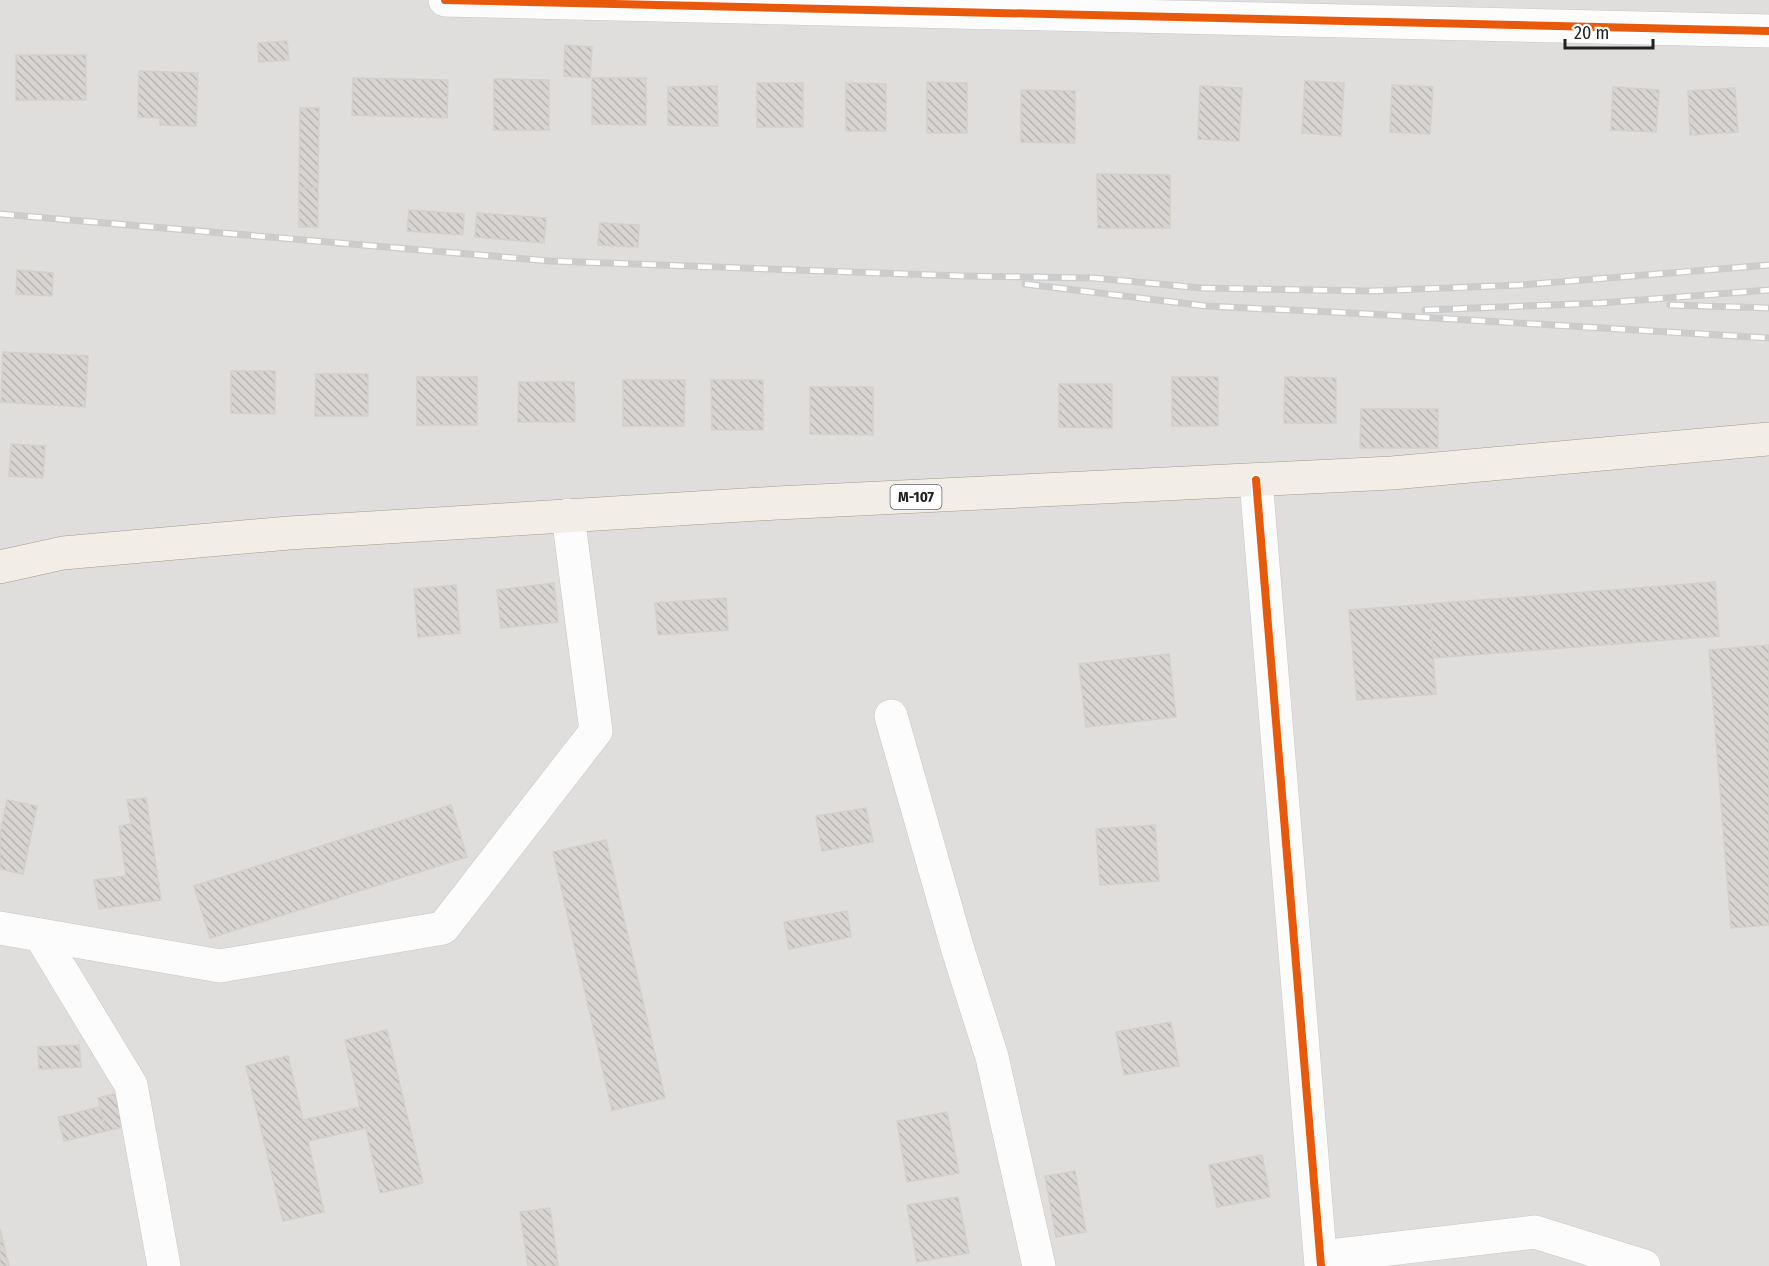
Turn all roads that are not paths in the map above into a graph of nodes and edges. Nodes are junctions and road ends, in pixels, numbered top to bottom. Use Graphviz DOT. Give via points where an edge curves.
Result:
graph roads {
  1 [pos="445,0"];
  2 [pos="659,2"];
  3 [pos="1769,31"];
  4 [pos="1769,439"];
  5 [pos="1256,480"];
  6 [pos="568,516"];
  7 [pos="63,553"];
  8 [pos="0,556"];
  9 [pos="0,567"];
  10 [pos="891,716"];
  11 [pos="0,928"];
  12 [pos="40,935"];
  13 [pos="1321,1261"];
  14 [pos="164,1266"];
  15 [pos="1039,1266"];
  16 [pos="1644,1266"];
  1 -- 2 [label="street"];
  2 -- 3 [label="street"];
  4 -- 5 [label="main road, М-107" via="1392,473"];
  5 -- 6 [label="main road, М-107"];
  5 -- 13 [label="street"];
  6 -- 7 [label="main road, М-107" via="289,533"];
  6 -- 12 [label="street" via="596,732 443,928 220,966"];
  7 -- 8 [label="street"];
  7 -- 9 [label="main road, М-107"];
  10 -- 15 [label="street" via="992,1057"];
  11 -- 12 [label="street"];
  12 -- 14 [label="street" via="131,1085"];
  13 -- 16 [label="street" via="1535,1232"];
}
